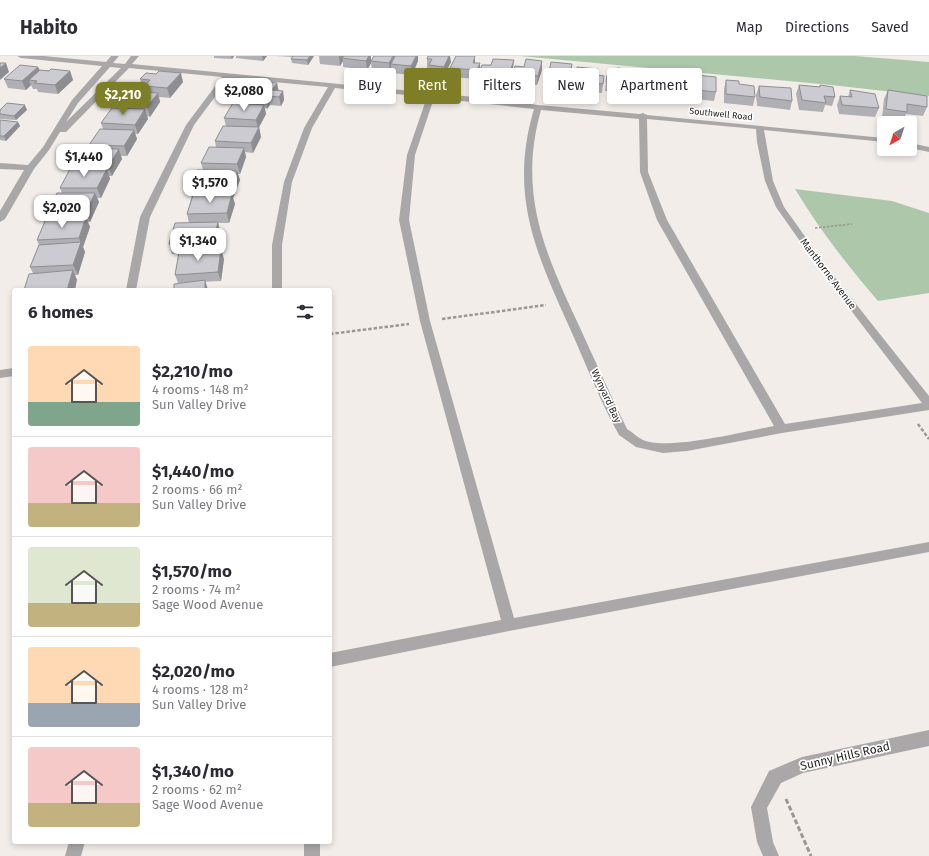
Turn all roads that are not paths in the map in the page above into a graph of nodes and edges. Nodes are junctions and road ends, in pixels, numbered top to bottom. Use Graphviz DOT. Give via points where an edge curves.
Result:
graph roads {
  1 [pos="21,56"];
  2 [pos="115,56"];
  3 [pos="135,56"];
  4 [pos="108,65"];
  5 [pos="126,67"];
  6 [pos="228,75"];
  7 [pos="333,86"];
  8 [pos="404,93"];
  9 [pos="461,98"];
  10 [pos="428,104"];
  11 [pos="538,107"];
  12 [pos="643,115"];
  13 [pos="760,128"];
  14 [pos="877,139"];
  15 [pos="917,147"];
  16 [pos="46,148"];
  17 [pos="929,150"];
  18 [pos="0,166"];
  19 [pos="30,168"];
  20 [pos="0,219"];
  21 [pos="131,288"];
  22 [pos="277,288"];
  23 [pos="12,372"];
  24 [pos="0,374"];
  25 [pos="929,405"];
  26 [pos="782,429"];
  27 [pos="929,547"];
  28 [pos="509,625"];
  29 [pos="332,660"];
  30 [pos="929,738"];
  31 [pos="76,844"];
  32 [pos="312,844"];
  33 [pos="73,856"];
  34 [pos="312,856"];
  35 [pos="771,856"];
  1 -- 4 [label="street, Southwell Road"];
  2 -- 4 [label="street"];
  3 -- 5 [label="street"];
  4 -- 5 [label="street, Southwell Road"];
  4 -- 16 [label="street" via="75,102"];
  5 -- 6 [label="street, Southwell Road"];
  5 -- 16 [label="street"];
  6 -- 7 [label="street, Southwell Road"];
  6 -- 21 [label="street" via="190,125 145,217"];
  7 -- 8 [label="street, Southwell Road"];
  7 -- 22 [label="street" via="308,128 288,182 277,245"];
  9 -- 11 [label="street, Southwell Road"];
  10 -- 28 [label="street" via="411,155 404,220 425,322"];
  11 -- 12 [label="street, Southwell Road"];
  11 -- 26 [label="street, Wynyard Bay" via="528,152 530,199 540,246 563,303 623,432 640,444 663,448"];
  12 -- 13 [label="street, Southwell Road"];
  12 -- 26 [label="street" via="644,172 662,220"];
  13 -- 14 [label="street, Southwell Road"];
  13 -- 25 [label="street, Manthorne Avenue" via="769,181 780,207 826,272"];
  15 -- 17 [label="street"];
  16 -- 19 [label="street"];
  18 -- 19 [label="street"];
  19 -- 20 [label="street"];
  23 -- 24 [label="street"];
  25 -- 26 [label="street, Wynyard Bay"];
  27 -- 28 [label="street"];
  28 -- 29 [label="street"];
  30 -- 35 [label="street, Sunny Hills Road" via="802,765 775,777 759,807 765,842"];
  31 -- 33 [label="street"];
  32 -- 34 [label="street"];
}
